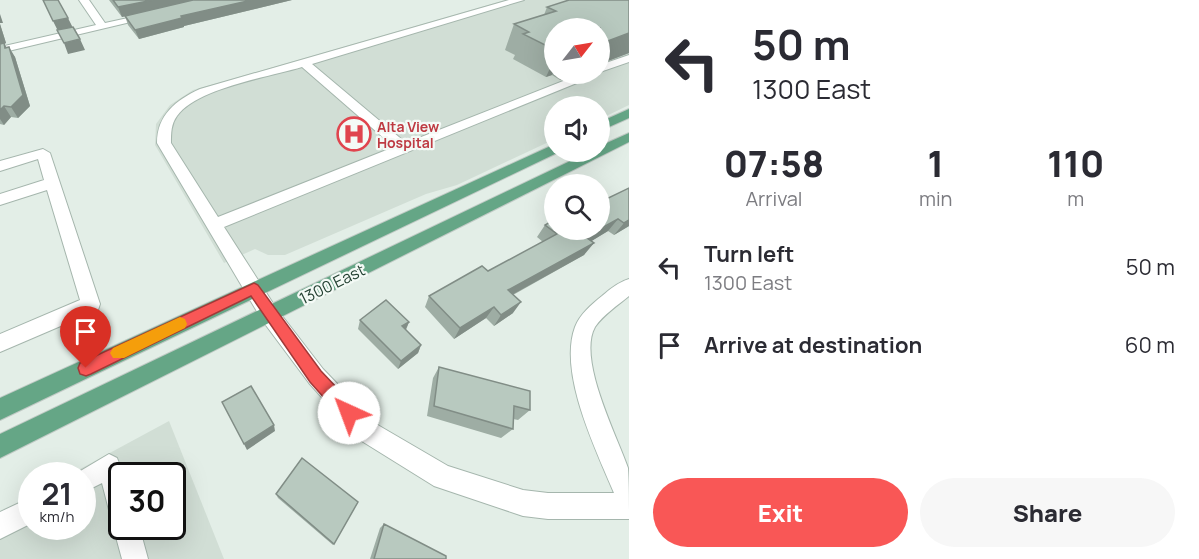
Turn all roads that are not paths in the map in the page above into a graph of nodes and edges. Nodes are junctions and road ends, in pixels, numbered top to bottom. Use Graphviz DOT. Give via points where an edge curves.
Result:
graph roads {
  1 [pos="84,0"];
  2 [pos="519,0"];
  3 [pos="166,12"];
  4 [pos="102,27"];
  5 [pos="0,51"];
  6 [pos="629,58"];
  7 [pos="303,62"];
  8 [pos="610,65"];
  9 [pos="565,84"];
  10 [pos="629,113"];
  11 [pos="610,122"];
  12 [pos="629,136"];
  13 [pos="610,146"];
  14 [pos="404,148"];
  15 [pos="544,153"];
  16 [pos="578,162"];
  17 [pos="0,166"];
  18 [pos="52,183"];
  19 [pos="0,200"];
  20 [pos="213,225"];
  21 [pos="629,286"];
  22 [pos="254,289"];
  23 [pos="269,314"];
  24 [pos="0,343"];
  25 [pos="0,409"];
  26 [pos="0,446"];
  27 [pos="629,499"];
  28 [pos="629,506"];
  29 [pos="18,516"];
  30 [pos="0,526"];
  31 [pos="130,540"];
  32 [pos="135,559"];
  1 -- 4 [label="street"];
  2 -- 7 [label="street"];
  3 -- 4 [label="street"];
  4 -- 5 [label="street"];
  6 -- 8 [label="street"];
  7 -- 14 [label="street"];
  7 -- 20 [label="street" via="204,92 182,104 167,121 163,135 167,151"];
  9 -- 14 [label="street"];
  10 -- 11 [label="main road"];
  12 -- 13 [label="main road, 1300 East"];
  14 -- 20 [label="street"];
  15 -- 22 [label="main road, 1300 East"];
  16 -- 23 [label="main road, 1300 East"];
  17 -- 18 [label="street" via="42,153"];
  18 -- 19 [label="street"];
  18 -- 24 [label="street" via="91,304"];
  20 -- 22 [label="street"];
  21 -- 27 [label="street" via="612,297 584,327 581,359 591,403"];
  22 -- 23 [label="street"];
  22 -- 25 [label="main road, 1300 East"];
  23 -- 26 [label="main road, 1300 East"];
  23 -- 28 [label="street" via="349,413 368,432 413,462 443,477 523,503"];
  29 -- 30 [label="street"];
  31 -- 32 [label="street"];
}
